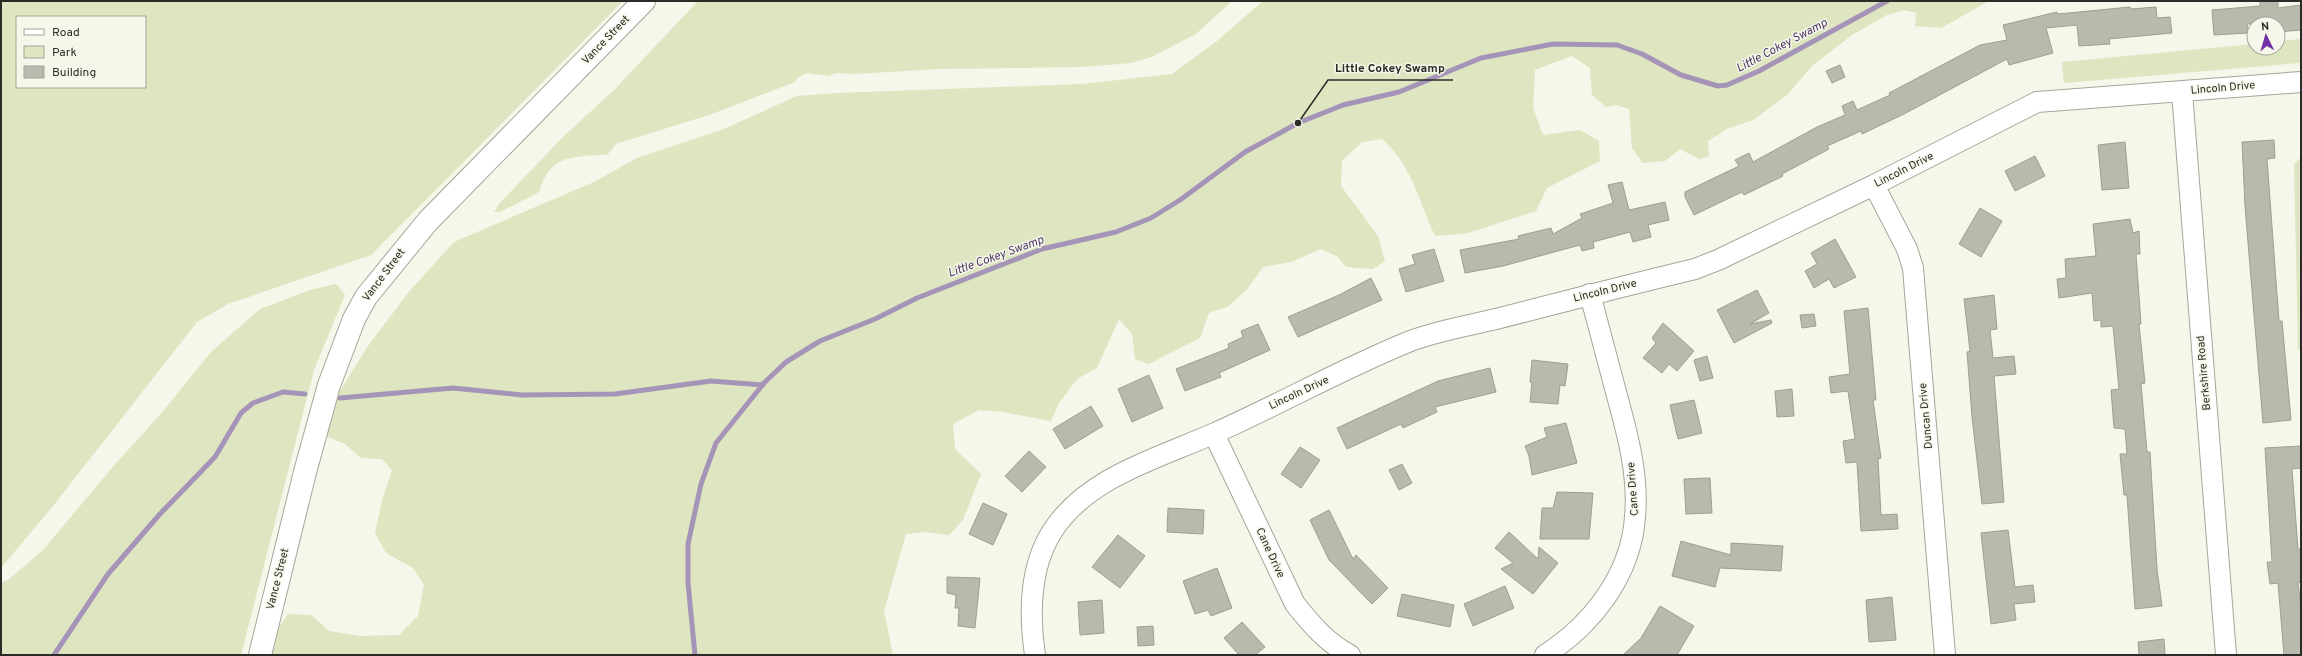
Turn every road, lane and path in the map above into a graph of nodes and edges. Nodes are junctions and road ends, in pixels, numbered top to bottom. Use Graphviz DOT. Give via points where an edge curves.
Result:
graph roads {
  1 [pos="644,1"];
  2 [pos="2301,82"];
  3 [pos="2182,92"];
  4 [pos="1874,185"];
  5 [pos="1590,294"];
  6 [pos="1214,434"];
  7 [pos="260,655"];
  8 [pos="1036,655"];
  9 [pos="1350,655"];
  10 [pos="1546,655"];
  11 [pos="1945,655"];
  12 [pos="2226,655"];
  1 -- 7 [label="street, Vance Street" via="428,221 366,297 354,319 329,385"];
  2 -- 3 [label="street, Lincoln Drive"];
  3 -- 4 [label="street, Lincoln Drive" via="2037,102"];
  3 -- 12 [label="street, Berkshire Road"];
  4 -- 5 [label="street, Lincoln Drive" via="1695,269"];
  4 -- 11 [label="street, Duncan Drive" via="1907,249 1913,268"];
  5 -- 6 [label="street, Lincoln Drive" via="1409,342"];
  5 -- 10 [label="street, Cane Drive" via="1628,437 1634,478 1635,518 1628,555 1612,588 1593,616 1568,641"];
  6 -- 8 [label="street, Lincoln Drive" via="1125,472 1093,490 1071,508 1053,530 1040,555 1033,580 1031,607"];
  6 -- 9 [label="street, Cane Drive" via="1295,604 1314,627 1337,648"];
}
